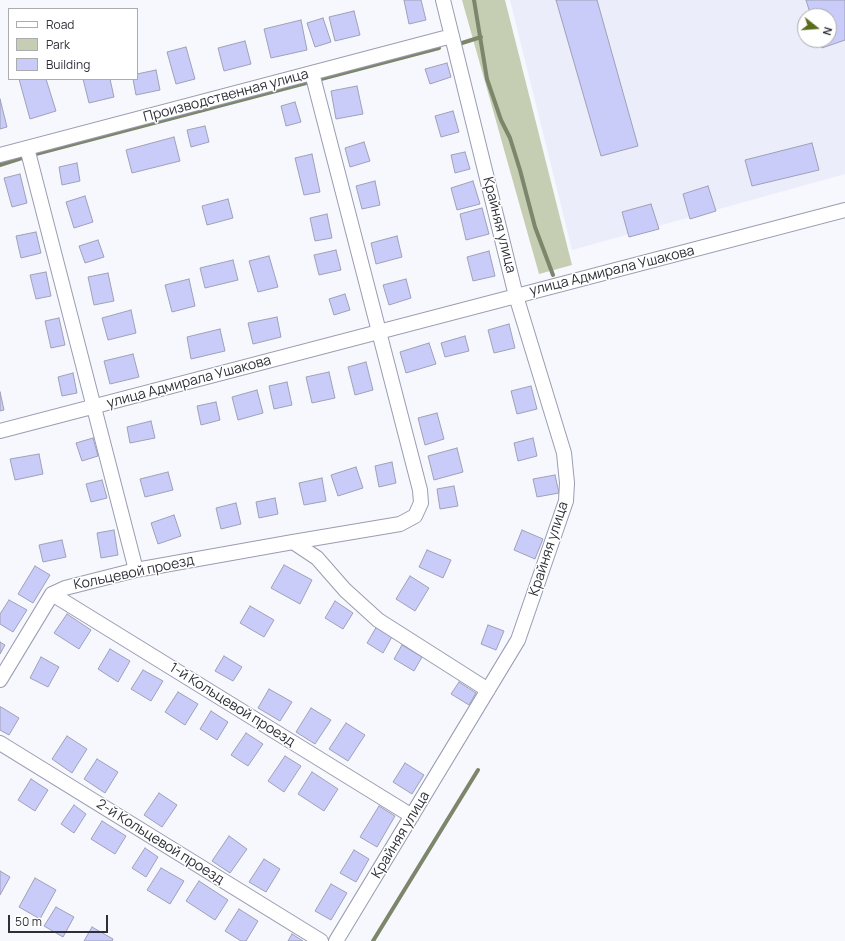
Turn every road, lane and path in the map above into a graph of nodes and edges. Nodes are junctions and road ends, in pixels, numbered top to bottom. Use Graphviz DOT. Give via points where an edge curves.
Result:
graph roads {
  1 [pos="443,0"];
  2 [pos="452,36"];
  3 [pos="312,74"];
  4 [pos="27,148"];
  5 [pos="0,155"];
  6 [pos="845,210"];
  7 [pos="516,296"];
  8 [pos="378,332"];
  9 [pos="94,408"];
  10 [pos="0,431"];
  11 [pos="293,542"];
  12 [pos="136,570"];
  13 [pos="52,594"];
  14 [pos="0,680"];
  15 [pos="488,690"];
  16 [pos="0,743"];
  17 [pos="412,816"];
  18 [pos="321,941"];
  19 [pos="336,941"];
  1 -- 2 [label="street, Крайняя улица"];
  2 -- 3 [label="street, Производственная улица"];
  2 -- 7 [label="street, Крайняя улица"];
  3 -- 4 [label="street, Производственная улица"];
  3 -- 8 [label="street"];
  4 -- 5 [label="street, Производственная улица"];
  4 -- 9 [label="street"];
  6 -- 7 [label="street, улица Адмирала Ушакова"];
  7 -- 8 [label="street, улица Адмирала Ушакова"];
  7 -- 15 [label="street, Крайняя улица" via="564,452 566,501 518,640"];
  8 -- 9 [label="street, улица Адмирала Ушакова"];
  8 -- 11 [label="street, Кольцевой проезд" via="420,490 421,503 415,516 400,524"];
  9 -- 10 [label="street, улица Адмирала Ушакова"];
  9 -- 12 [label="street"];
  11 -- 12 [label="street, Кольцевой проезд"];
  11 -- 15 [label="street" via="317,558 345,590 378,620"];
  12 -- 13 [label="street, Кольцевой проезд" via="65,588"];
  13 -- 14 [label="street"];
  13 -- 17 [label="street, 1-й Кольцевой проезд"];
  15 -- 17 [label="street, Крайняя улица"];
  16 -- 18 [label="street, 2-й Кольцевой проезд"];
  17 -- 19 [label="street, Крайняя улица"];
}
